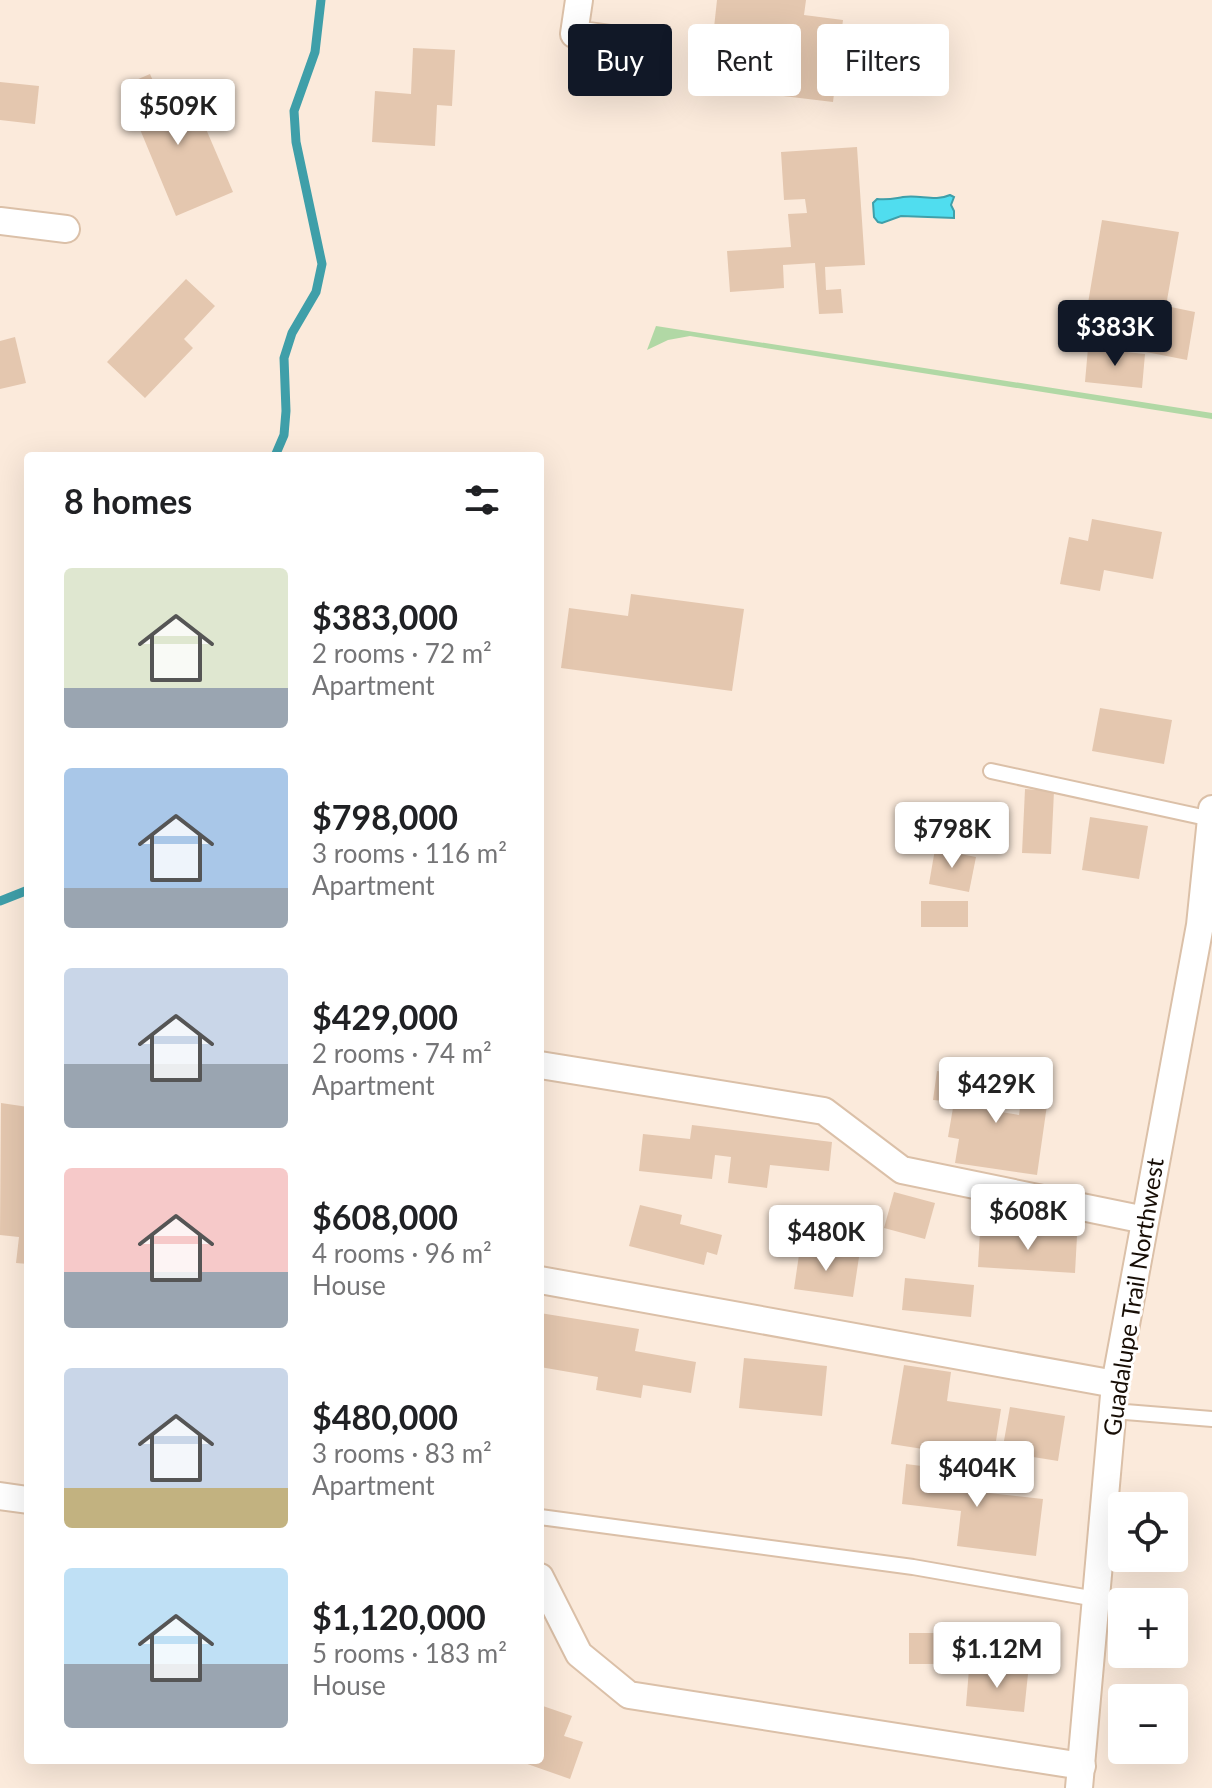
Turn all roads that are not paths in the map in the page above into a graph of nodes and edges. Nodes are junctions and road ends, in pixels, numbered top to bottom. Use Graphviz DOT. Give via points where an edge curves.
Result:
graph roads {
  1 [pos="579,0"];
  2 [pos="575,24"];
  3 [pos="0,221"];
  4 [pos="66,229"];
  5 [pos="991,771"];
  6 [pos="1212,809"];
  7 [pos="1211,819"];
  8 [pos="1206,926"];
  9 [pos="544,1066"];
  10 [pos="1145,1220"];
  11 [pos="544,1281"];
  12 [pos="1115,1384"];
  13 [pos="1113,1411"];
  14 [pos="1212,1419"];
  15 [pos="0,1496"];
  16 [pos="24,1499"];
  17 [pos="544,1518"];
  18 [pos="544,1585"];
  19 [pos="1096,1599"];
  20 [pos="1080,1777"];
  1 -- 2 [label="street"];
  3 -- 4 [label="street"];
  5 -- 7 [label="lane"];
  6 -- 7 [label="street, Guadalupe Trail Northwest"];
  7 -- 8 [label="street, Guadalupe Trail Northwest"];
  8 -- 10 [label="street, Guadalupe Trail Northwest"];
  9 -- 10 [label="street" via="824,1111 902,1170"];
  10 -- 12 [label="street, Guadalupe Trail Northwest"];
  11 -- 12 [label="street"];
  12 -- 13 [label="street, Guadalupe Trail Northwest"];
  13 -- 14 [label="lane"];
  13 -- 19 [label="street, Guadalupe Trail Northwest"];
  15 -- 16 [label="street"];
  17 -- 19 [label="lane" via="913,1567"];
  18 -- 20 [label="street" via="579,1654 629,1695"];
  19 -- 20 [label="street, Guadalupe Trail Northwest"];
}
